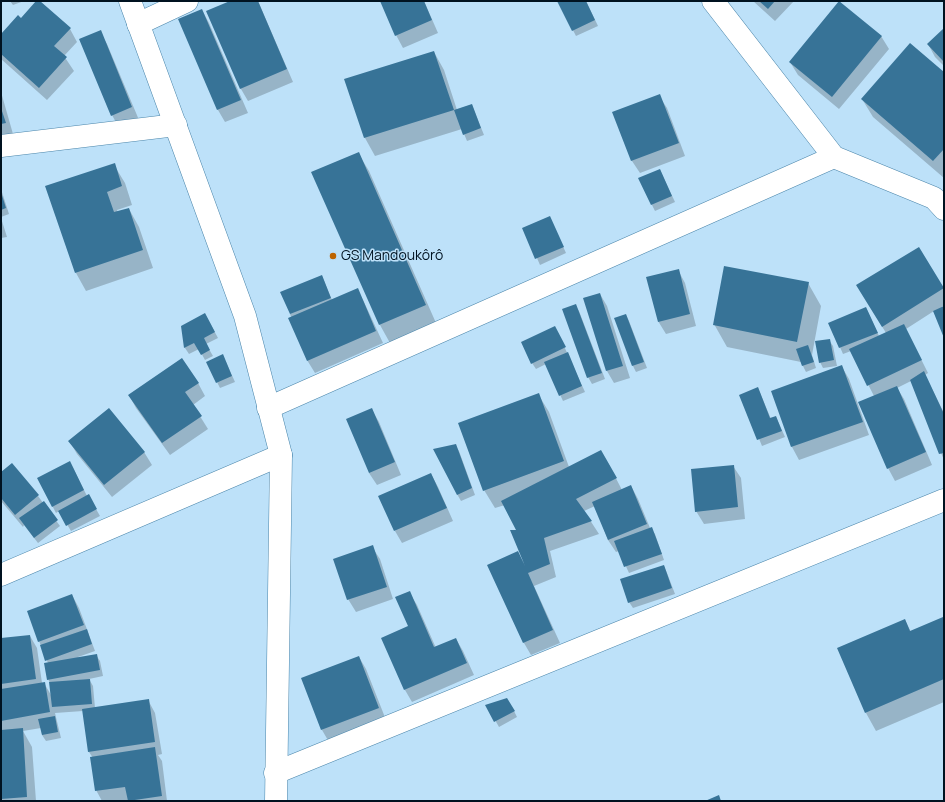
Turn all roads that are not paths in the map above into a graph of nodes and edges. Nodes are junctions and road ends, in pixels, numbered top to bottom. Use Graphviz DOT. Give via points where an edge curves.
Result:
graph roads {
  1 [pos="130,1"];
  2 [pos="187,1"];
  3 [pos="713,1"];
  4 [pos="138,24"];
  5 [pos="176,125"];
  6 [pos="1,146"];
  7 [pos="834,157"];
  8 [pos="941,200"];
  9 [pos="268,408"];
  10 [pos="281,455"];
  11 [pos="944,500"];
  12 [pos="1,574"];
  13 [pos="275,773"];
  14 [pos="276,801"];
  1 -- 4 [label="street"];
  2 -- 4 [label="street"];
  3 -- 7 [label="street"];
  4 -- 5 [label="street"];
  5 -- 6 [label="street"];
  5 -- 9 [label="street" via="245,316"];
  7 -- 8 [label="street"];
  7 -- 9 [label="street"];
  9 -- 10 [label="street"];
  10 -- 12 [label="street"];
  10 -- 13 [label="street"];
  11 -- 13 [label="street"];
  13 -- 14 [label="street"];
}
